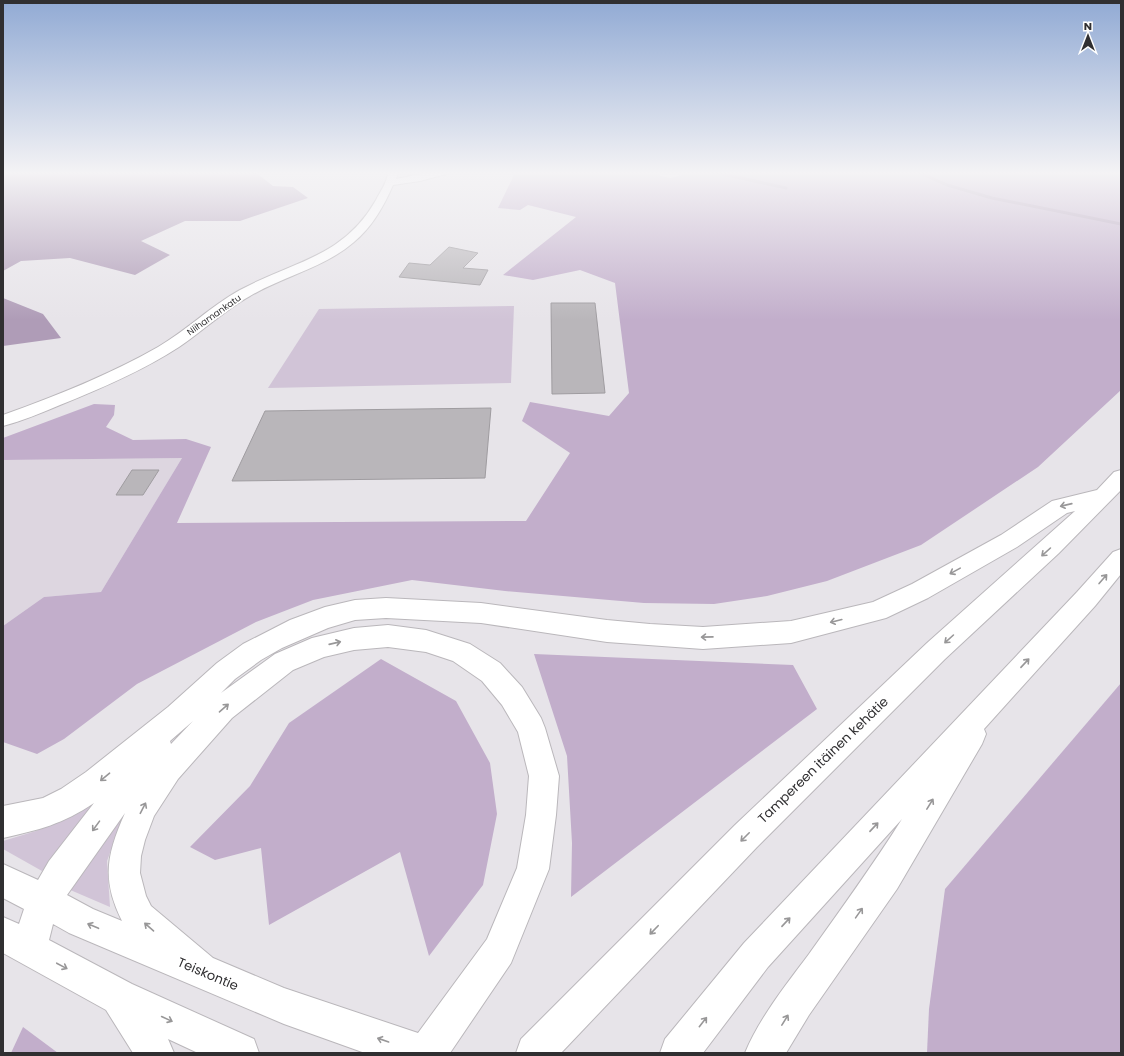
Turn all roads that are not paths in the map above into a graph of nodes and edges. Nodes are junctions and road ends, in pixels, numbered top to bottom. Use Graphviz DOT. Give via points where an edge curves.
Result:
graph roads {
  1 [pos="366,221"];
  2 [pos="3,421"];
  3 [pos="1113,487"];
  4 [pos="1121,558"];
  5 [pos="999,692"];
  6 [pos="178,716"];
  7 [pos="3,822"];
  8 [pos="3,880"];
  9 [pos="44,902"];
  10 [pos="16,941"];
  11 [pos="200,971"];
  12 [pos="119,997"];
  13 [pos="155,1053"];
  14 [pos="240,1053"];
  15 [pos="420,1053"];
  16 [pos="426,1053"];
  17 [pos="535,1053"];
  18 [pos="679,1053"];
  19 [pos="764,1053"];
  1 -- 2 [label="street, Niihamankatu" via="341,247 245,293 164,350 68,397"];
  3 -- 6 [label="highway, one-way" via="1060,507 1009,541 920,591 877,610 791,632 703,638 607,631 481,613 412,608 355,610 299,628 252,652 226,671"];
  3 -- 17 [label="highway, Tampereen itäinen kehätie, one-way" via="936,651 751,830"];
  5 -- 4 [label="highway, one-way"];
  18 -- 5 [label="highway, one-way" via="756,955"];
  19 -- 5 [label="highway, one-way" via="796,1002 885,877"];
  6 -- 7 [label="highway, one-way" via="97,783 72,800 45,813"];
  6 -- 9 [label="highway, one-way" via="61,873"];
  8 -- 9 [label="highway, Teiskontie"];
  9 -- 10 [label="highway" via="35,926"];
  11 -- 9 [label="highway, Teiskontie, one-way" via="81,921"];
  10 -- 12 [label="highway, one-way"];
  15 -- 11 [label="highway, Teiskontie, one-way" via="284,1006"];
  11 -- 16 [label="highway, one-way" via="139,918 130,901 124,873 124,856 129,840 144,806 168,769 222,709 284,662 321,646 354,639 388,636 426,641 461,652 491,672 512,696 530,728 544,776 541,815 533,869 499,951"];
  12 -- 13 [label="highway"];
  12 -- 14 [label="highway, one-way"];
}
